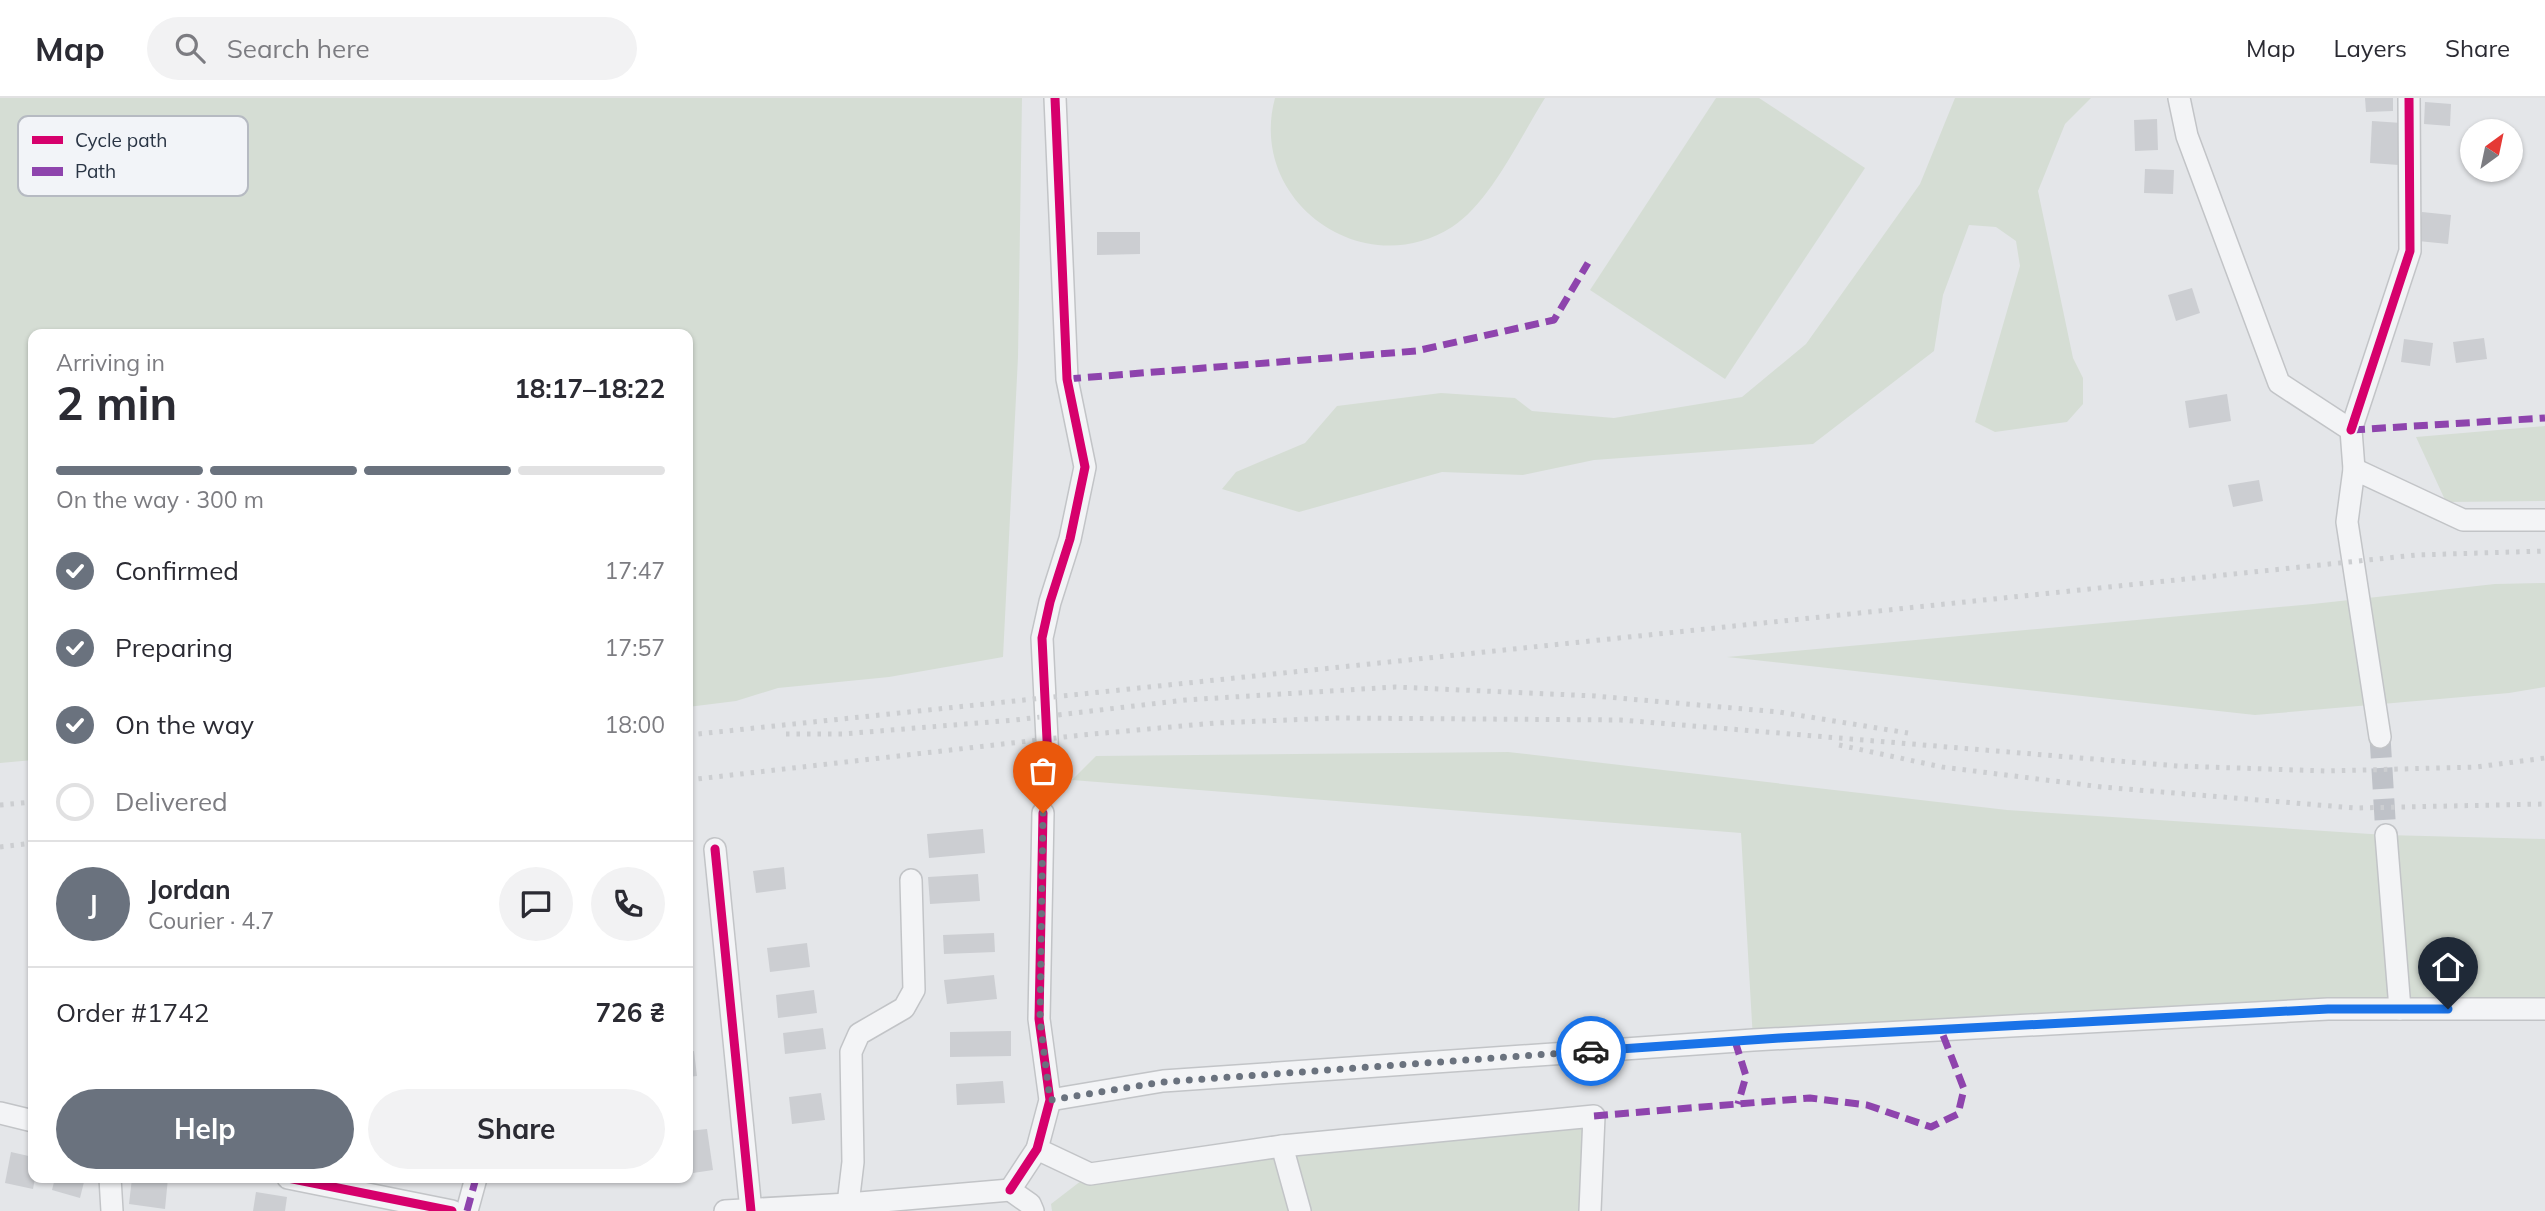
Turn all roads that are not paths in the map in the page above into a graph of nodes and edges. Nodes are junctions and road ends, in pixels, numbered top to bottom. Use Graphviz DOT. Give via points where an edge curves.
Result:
graph roads {
  1 [pos="1055,98"];
  2 [pos="2179,98"];
  3 [pos="2409,98"];
  4 [pos="2351,430"];
  5 [pos="2354,469"];
  6 [pos="2545,520"];
  7 [pos="2380,737"];
  8 [pos="1048,760"];
  9 [pos="1043,813"];
  10 [pos="2386,835"];
  11 [pos="715,849"];
  12 [pos="911,880"];
  13 [pos="2400,1009"];
  14 [pos="2545,1009"];
  15 [pos="1050,1100"];
  16 [pos="0,1113"];
  17 [pos="28,1120"];
  18 [pos="1282,1146"];
  19 [pos="1037,1149"];
  20 [pos="110,1183"];
  21 [pos="313,1183"];
  22 [pos="475,1183"];
  23 [pos="1010,1190"];
  24 [pos="848,1204"];
  25 [pos="750,1210"];
  26 [pos="112,1211"];
  27 [pos="452,1211"];
  28 [pos="467,1211"];
  29 [pos="725,1211"];
  30 [pos="1033,1211"];
  31 [pos="1300,1211"];
  32 [pos="1590,1211"];
  1 -- 8 [label="street" via="1068,379 1085,467 1042,638"];
  2 -- 4 [label="street" via="2187,136 2279,383"];
  3 -- 4 [label="street" via="2410,251"];
  4 -- 5 [label="street"];
  5 -- 6 [label="street" via="2463,520"];
  5 -- 7 [label="street" via="2347,522"];
  9 -- 15 [label="street" via="1040,1020"];
  10 -- 13 [label="street"];
  11 -- 25 [label="street"];
  12 -- 24 [label="street" via="914,990 904,1009 859,1034 851,1052 853,1163"];
  13 -- 14 [label="street"];
  13 -- 15 [label="street" via="1744,1040 1163,1082"];
  15 -- 19 [label="street"];
  16 -- 17 [label="street"];
  18 -- 19 [label="street" via="1090,1174"];
  18 -- 31 [label="street"];
  18 -- 32 [label="street" via="1594,1116"];
  19 -- 23 [label="street"];
  20 -- 26 [label="street"];
  21 -- 27 [label="street"];
  22 -- 28 [label="street"];
  23 -- 24 [label="street"];
  23 -- 30 [label="street"];
  24 -- 25 [label="street"];
  25 -- 29 [label="street"];
}
